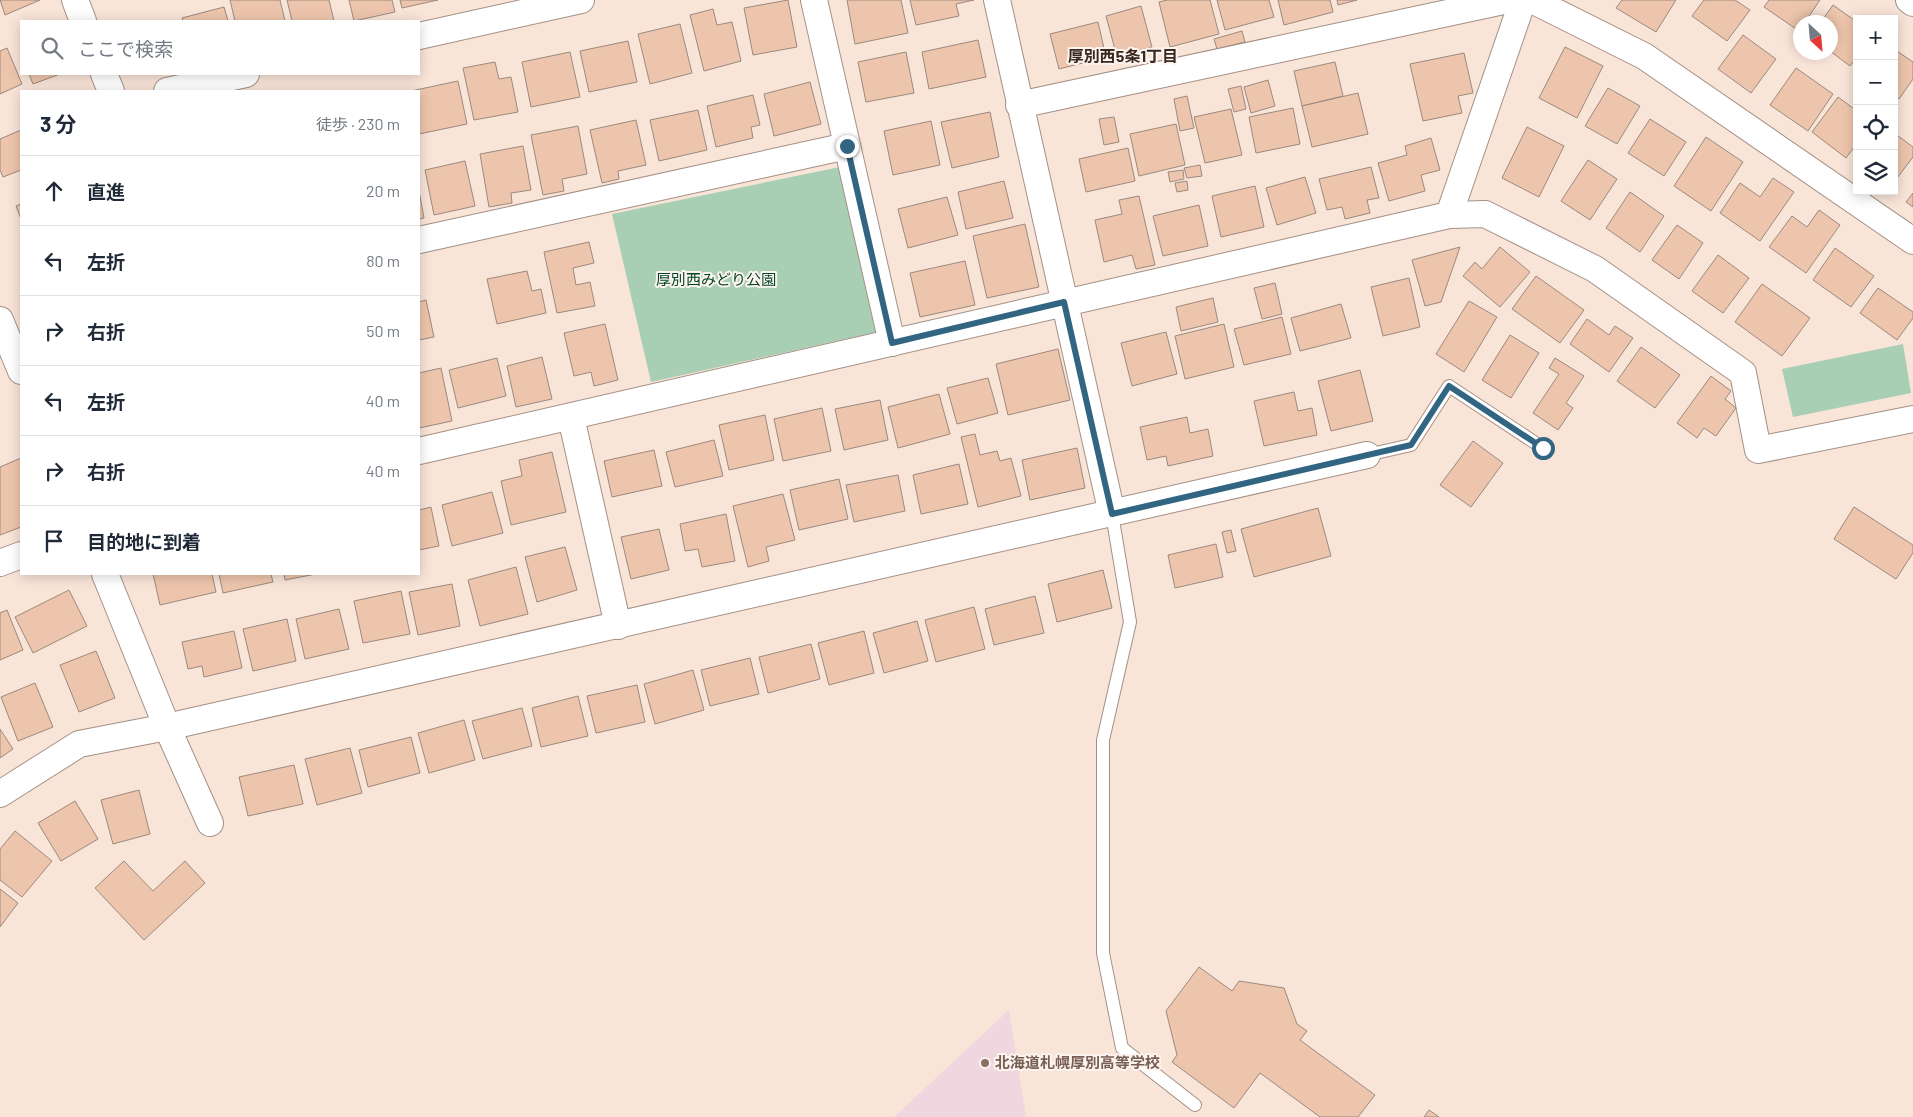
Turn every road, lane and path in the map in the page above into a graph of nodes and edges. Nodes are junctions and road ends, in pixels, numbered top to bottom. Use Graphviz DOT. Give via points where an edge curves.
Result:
graph roads {
  1 [pos="75,0"];
  2 [pos="580,0"];
  3 [pos="814,0"];
  4 [pos="997,0"];
  5 [pos="1508,0"];
  6 [pos="1523,0"];
  7 [pos="1532,0"];
  8 [pos="1909,0"];
  9 [pos="1913,2"];
  10 [pos="84,20"];
  11 [pos="420,36"];
  12 [pos="104,75"];
  13 [pos="241,75"];
  14 [pos="111,90"];
  15 [pos="172,90"];
  16 [pos="1019,105"];
  17 [pos="847,146"];
  18 [pos="1449,215"];
  19 [pos="420,240"];
  20 [pos="1913,242"];
  21 [pos="1064,302"];
  22 [pos="0,320"];
  23 [pos="892,343"];
  24 [pos="20,369"];
  25 [pos="571,417"];
  26 [pos="1913,419"];
  27 [pos="1543,448"];
  28 [pos="420,451"];
  29 [pos="1367,455"];
  30 [pos="1112,514"];
  31 [pos="20,555"];
  32 [pos="0,563"];
  33 [pos="105,575"];
  34 [pos="618,626"];
  35 [pos="167,727"];
  36 [pos="0,794"];
  37 [pos="210,823"];
  38 [pos="1195,1105"];
  1 -- 10 [label="street"];
  2 -- 11 [label="street"];
  3 -- 17 [label="street"];
  4 -- 16 [label="street"];
  5 -- 16 [label="street"];
  6 -- 18 [label="street"];
  7 -- 20 [label="street" via="1644,56"];
  8 -- 9 [label="street"];
  12 -- 14 [label="street"];
  13 -- 15 [label="street"];
  16 -- 21 [label="street"];
  17 -- 19 [label="street"];
  17 -- 23 [label="street"];
  18 -- 21 [label="street"];
  18 -- 26 [label="street" via="1485,214 1595,269 1743,373 1758,450"];
  21 -- 23 [label="street"];
  21 -- 30 [label="street"];
  22 -- 24 [label="street"];
  23 -- 25 [label="street"];
  25 -- 28 [label="street"];
  25 -- 34 [label="street"];
  27 -- 29 [label="lane" via="1449,386 1411,445"];
  29 -- 30 [label="street"];
  30 -- 34 [label="street"];
  30 -- 38 [label="lane" via="1130,622 1103,740 1103,953 1122,1048"];
  31 -- 32 [label="street"];
  33 -- 35 [label="street"];
  34 -- 35 [label="street"];
  35 -- 36 [label="street" via="79,744"];
  35 -- 37 [label="street"];
}
